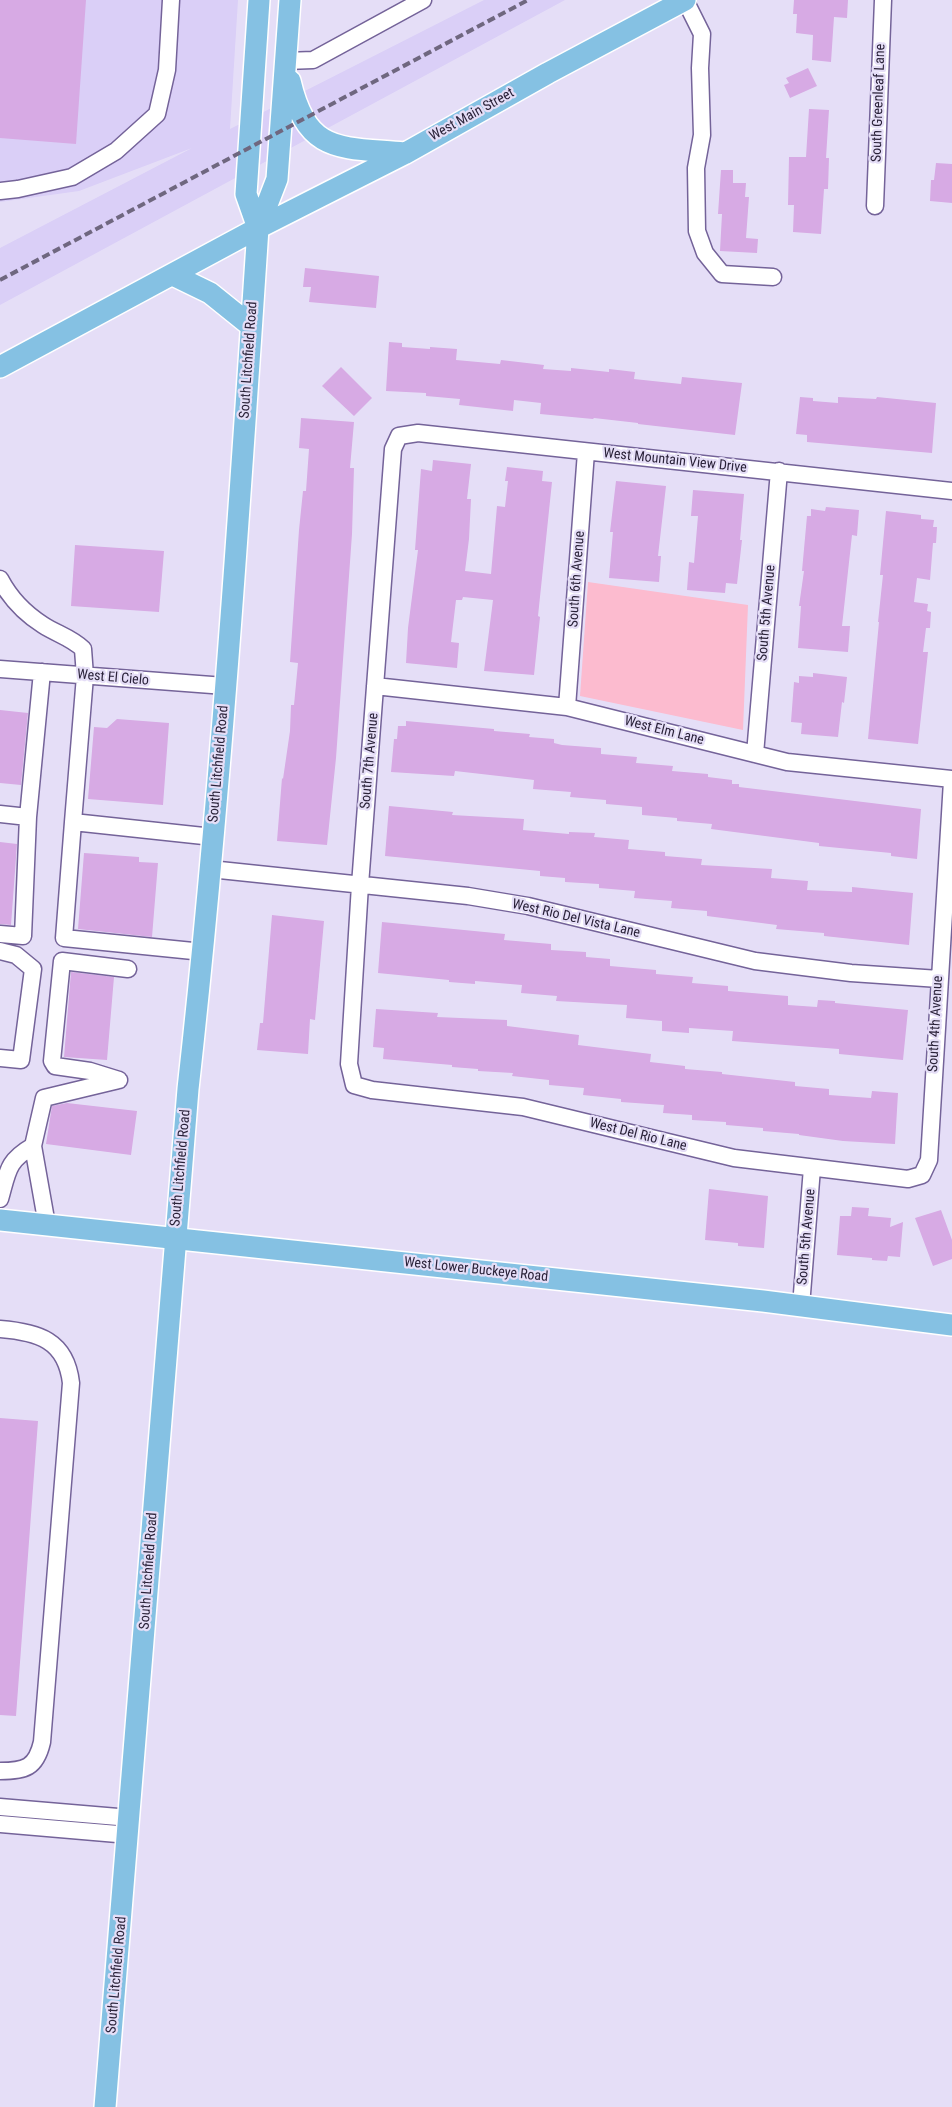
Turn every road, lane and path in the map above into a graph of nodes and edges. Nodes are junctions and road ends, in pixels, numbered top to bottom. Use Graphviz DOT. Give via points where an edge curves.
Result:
graph roads {
  1 [pos="172,0"];
  2 [pos="259,0"];
  3 [pos="290,0"];
  4 [pos="423,0"];
  5 [pos="685,0"];
  6 [pos="883,0"];
  7 [pos="286,61"];
  8 [pos="404,154"];
  9 [pos="0,191"];
  10 [pos="875,206"];
  11 [pos="258,228"];
  12 [pos="173,276"];
  13 [pos="773,277"];
  14 [pos="251,326"];
  15 [pos="0,367"];
  16 [pos="399,436"];
  17 [pos="586,452"];
  18 [pos="780,471"];
  19 [pos="952,490"];
  20 [pos="0,579"];
  21 [pos="0,669"];
  22 [pos="42,672"];
  23 [pos="85,676"];
  24 [pos="225,686"];
  25 [pos="376,686"];
  26 [pos="567,707"];
  27 [pos="756,754"];
  28 [pos="952,780"];
  29 [pos="0,814"];
  30 [pos="28,817"];
  31 [pos="73,822"];
  32 [pos="213,837"];
  33 [pos="210,869"];
  34 [pos="360,885"];
  35 [pos="0,934"];
  36 [pos="0,951"];
  37 [pos="203,952"];
  38 [pos="128,968"];
  39 [pos="939,978"];
  40 [pos="0,1058"];
  41 [pos="354,1086"];
  42 [pos="33,1146"];
  43 [pos="812,1168"];
  44 [pos="922,1175"];
  45 [pos="0,1199"];
  46 [pos="0,1220"];
  47 [pos="47,1225"];
  48 [pos="175,1238"];
  49 [pos="802,1306"];
  50 [pos="952,1325"];
  51 [pos="0,1329"];
  52 [pos="0,1771"];
  53 [pos="0,1807"];
  54 [pos="0,1824"];
  55 [pos="129,1826"];
  56 [pos="105,2107"];
  1 -- 9 [label="street" via="167,70 157,114 116,151 72,176"];
  2 -- 11 [label="main road, South Litchfield Road" via="246,194"];
  3 -- 7 [label="main road, South Litchfield Road"];
  4 -- 7 [label="street" via="313,60"];
  5 -- 8 [label="main road, West Main Street"];
  5 -- 13 [label="street" via="702,34 702,135 696,168 697,231 705,253 722,274"];
  6 -- 10 [label="street, South Greenleaf Lane"];
  7 -- 8 [label="main road" via="302,119 320,138 346,148"];
  7 -- 11 [label="main road, South Litchfield Road" via="277,179"];
  8 -- 11 [label="main road, West Main Street"];
  11 -- 12 [label="main road, West Main Street"];
  11 -- 14 [label="main road, South Litchfield Road"];
  12 -- 14 [label="main road" via="210,293"];
  12 -- 15 [label="main road, West Main Street"];
  14 -- 24 [label="main road, South Litchfield Road"];
  16 -- 17 [label="street, West Mountain View Drive" via="418,433"];
  16 -- 25 [label="street, South 7th Avenue" via="393,449"];
  17 -- 18 [label="street, West Mountain View Drive"];
  17 -- 26 [label="street, South 6th Avenue"];
  18 -- 19 [label="street, West Mountain View Drive"];
  18 -- 27 [label="street, South 5th Avenue"];
  20 -- 23 [label="street" via="8,594 24,611 43,625 76,641 83,650"];
  21 -- 22 [label="street, West El Cielo"];
  22 -- 23 [label="street, West El Cielo"];
  22 -- 30 [label="street"];
  23 -- 24 [label="street, West El Cielo"];
  23 -- 31 [label="street"];
  24 -- 32 [label="main road, South Litchfield Road"];
  25 -- 26 [label="street, West Elm Lane"];
  25 -- 34 [label="street, South 7th Avenue"];
  26 -- 27 [label="street, West Elm Lane"];
  27 -- 28 [label="street, West Elm Lane" via="787,762"];
  28 -- 39 [label="street, South 4th Avenue"];
  29 -- 30 [label="street"];
  30 -- 35 [label="street" via="23,936"];
  31 -- 32 [label="street"];
  31 -- 37 [label="street" via="64,938"];
  32 -- 33 [label="main road, South Litchfield Road"];
  33 -- 34 [label="street, West Rio Del Vista Lane"];
  33 -- 37 [label="main road, South Litchfield Road"];
  34 -- 39 [label="street, West Rio Del Vista Lane" via="528,906 755,961 851,973"];
  34 -- 41 [label="street, South 7th Avenue" via="349,1064"];
  36 -- 40 [label="street" via="16,955 33,969 21,1060"];
  37 -- 48 [label="main road, South Litchfield Road"];
  38 -- 42 [label="street" via="62,961 53,1064 119,1080 44,1098"];
  39 -- 44 [label="street, South 4th Avenue" via="929,1160"];
  41 -- 43 [label="street, West Del Rio Lane" via="523,1107 734,1158"];
  42 -- 45 [label="street" via="19,1154 9,1168"];
  42 -- 47 [label="street"];
  43 -- 44 [label="street, West Del Rio Lane" via="908,1179"];
  43 -- 49 [label="street, South 5th Avenue"];
  46 -- 47 [label="main road, West Lower Buckeye Road"];
  47 -- 48 [label="main road, West Lower Buckeye Road"];
  48 -- 49 [label="main road, West Lower Buckeye Road"];
  48 -- 55 [label="main road, South Litchfield Road"];
  49 -- 50 [label="main road, West Lower Buckeye Road"];
  51 -- 52 [label="street" via="30,1332 52,1344 66,1359 70,1383 42,1742 39,1756 31,1766 23,1770"];
  53 -- 55 [label="street"];
  54 -- 55 [label="street"];
  55 -- 56 [label="main road, South Litchfield Road"];
}
